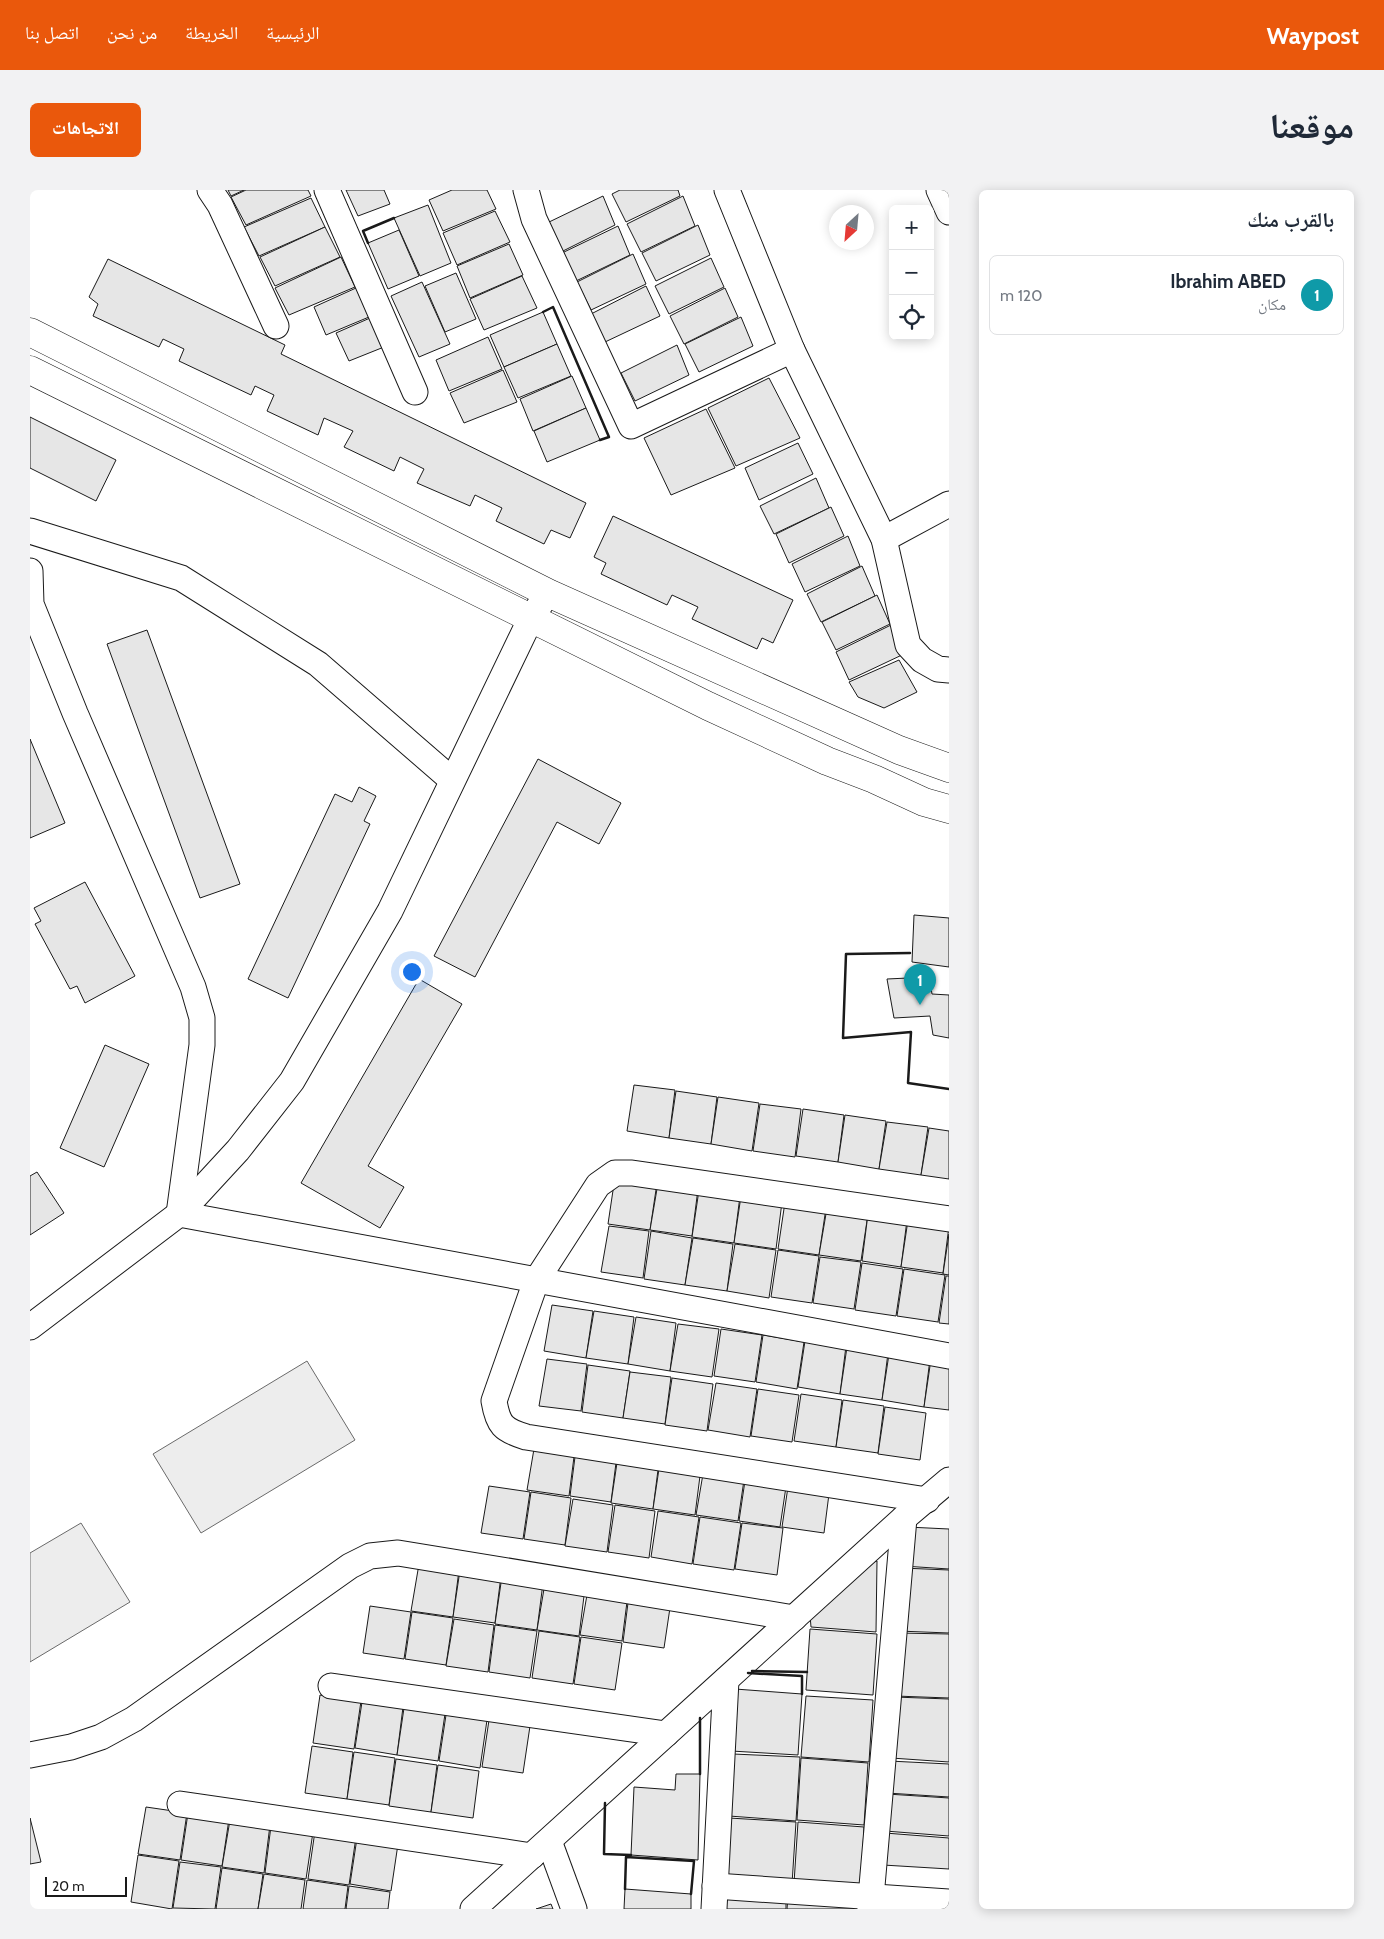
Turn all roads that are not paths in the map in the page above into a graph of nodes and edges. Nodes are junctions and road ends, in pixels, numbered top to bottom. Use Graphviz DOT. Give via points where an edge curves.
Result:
graph roads {
  1 [pos="210,190"];
  2 [pos="327,190"];
  3 [pos="526,190"];
  4 [pos="727,190"];
  5 [pos="939,190"];
  6 [pos="949,212"];
  7 [pos="276,326"];
  8 [pos="30,332"];
  9 [pos="792,350"];
  10 [pos="30,370"];
  11 [pos="415,392"];
  12 [pos="949,504"];
  13 [pos="30,531"];
  14 [pos="884,539"];
  15 [pos="30,571"];
  16 [pos="548,593"];
  17 [pos="531,618"];
  18 [pos="949,670"];
  19 [pos="949,768"];
  20 [pos="452,780"];
  21 [pos="949,808"];
  22 [pos="179,1214"];
  23 [pos="949,1218"];
  24 [pos="536,1281"];
  25 [pos="30,1327"];
  26 [pos="949,1356"];
  27 [pos="949,1480"];
  28 [pos="927,1500"];
  29 [pos="904,1518"];
  30 [pos="794,1618"];
  31 [pos="726,1680"];
  32 [pos="331,1686"];
  33 [pos="666,1734"];
  34 [pos="30,1755"];
  35 [pos="180,1804"];
  36 [pos="540,1849"];
  37 [pos="715,1897"];
  38 [pos="949,1902"];
  39 [pos="871,1903"];
  40 [pos="473,1909"];
  41 [pos="574,1909"];
  1 -- 7 [label="street"];
  2 -- 11 [label="street"];
  3 -- 9 [label="street" via="534,219 631,426"];
  4 -- 9 [label="street"];
  5 -- 6 [label="street"];
  8 -- 16 [label="main road"];
  9 -- 14 [label="street"];
  10 -- 17 [label="main road"];
  12 -- 14 [label="street"];
  13 -- 20 [label="street" via="180,578 318,664"];
  14 -- 18 [label="street" via="908,646 922,660 938,669"];
  15 -- 22 [label="street" via="31,604 193,987 202,1018 202,1045"];
  16 -- 17 [label="street"];
  16 -- 19 [label="main road" via="899,750"];
  17 -- 20 [label="street"];
  17 -- 21 [label="main road" via="826,761 924,802"];
  20 -- 22 [label="street" via="390,911 292,1081 238,1150"];
  22 -- 24 [label="street"];
  22 -- 25 [label="street"];
  23 -- 24 [label="street" via="615,1173 598,1185"];
  24 -- 26 [label="street"];
  24 -- 28 [label="street" via="494,1401 497,1418 511,1432 526,1437"];
  27 -- 28 [label="street"];
  28 -- 29 [label="street"];
  29 -- 30 [label="street"];
  29 -- 39 [label="street"];
  30 -- 31 [label="street"];
  30 -- 34 [label="street" via="398,1553 370,1556 350,1566 134,1718 101,1737"];
  31 -- 33 [label="street"];
  31 -- 37 [label="street"];
  32 -- 33 [label="street"];
  33 -- 36 [label="street"];
  35 -- 36 [label="street"];
  36 -- 40 [label="street"];
  36 -- 41 [label="street"];
  37 -- 39 [label="street"];
  38 -- 39 [label="street"];
}
